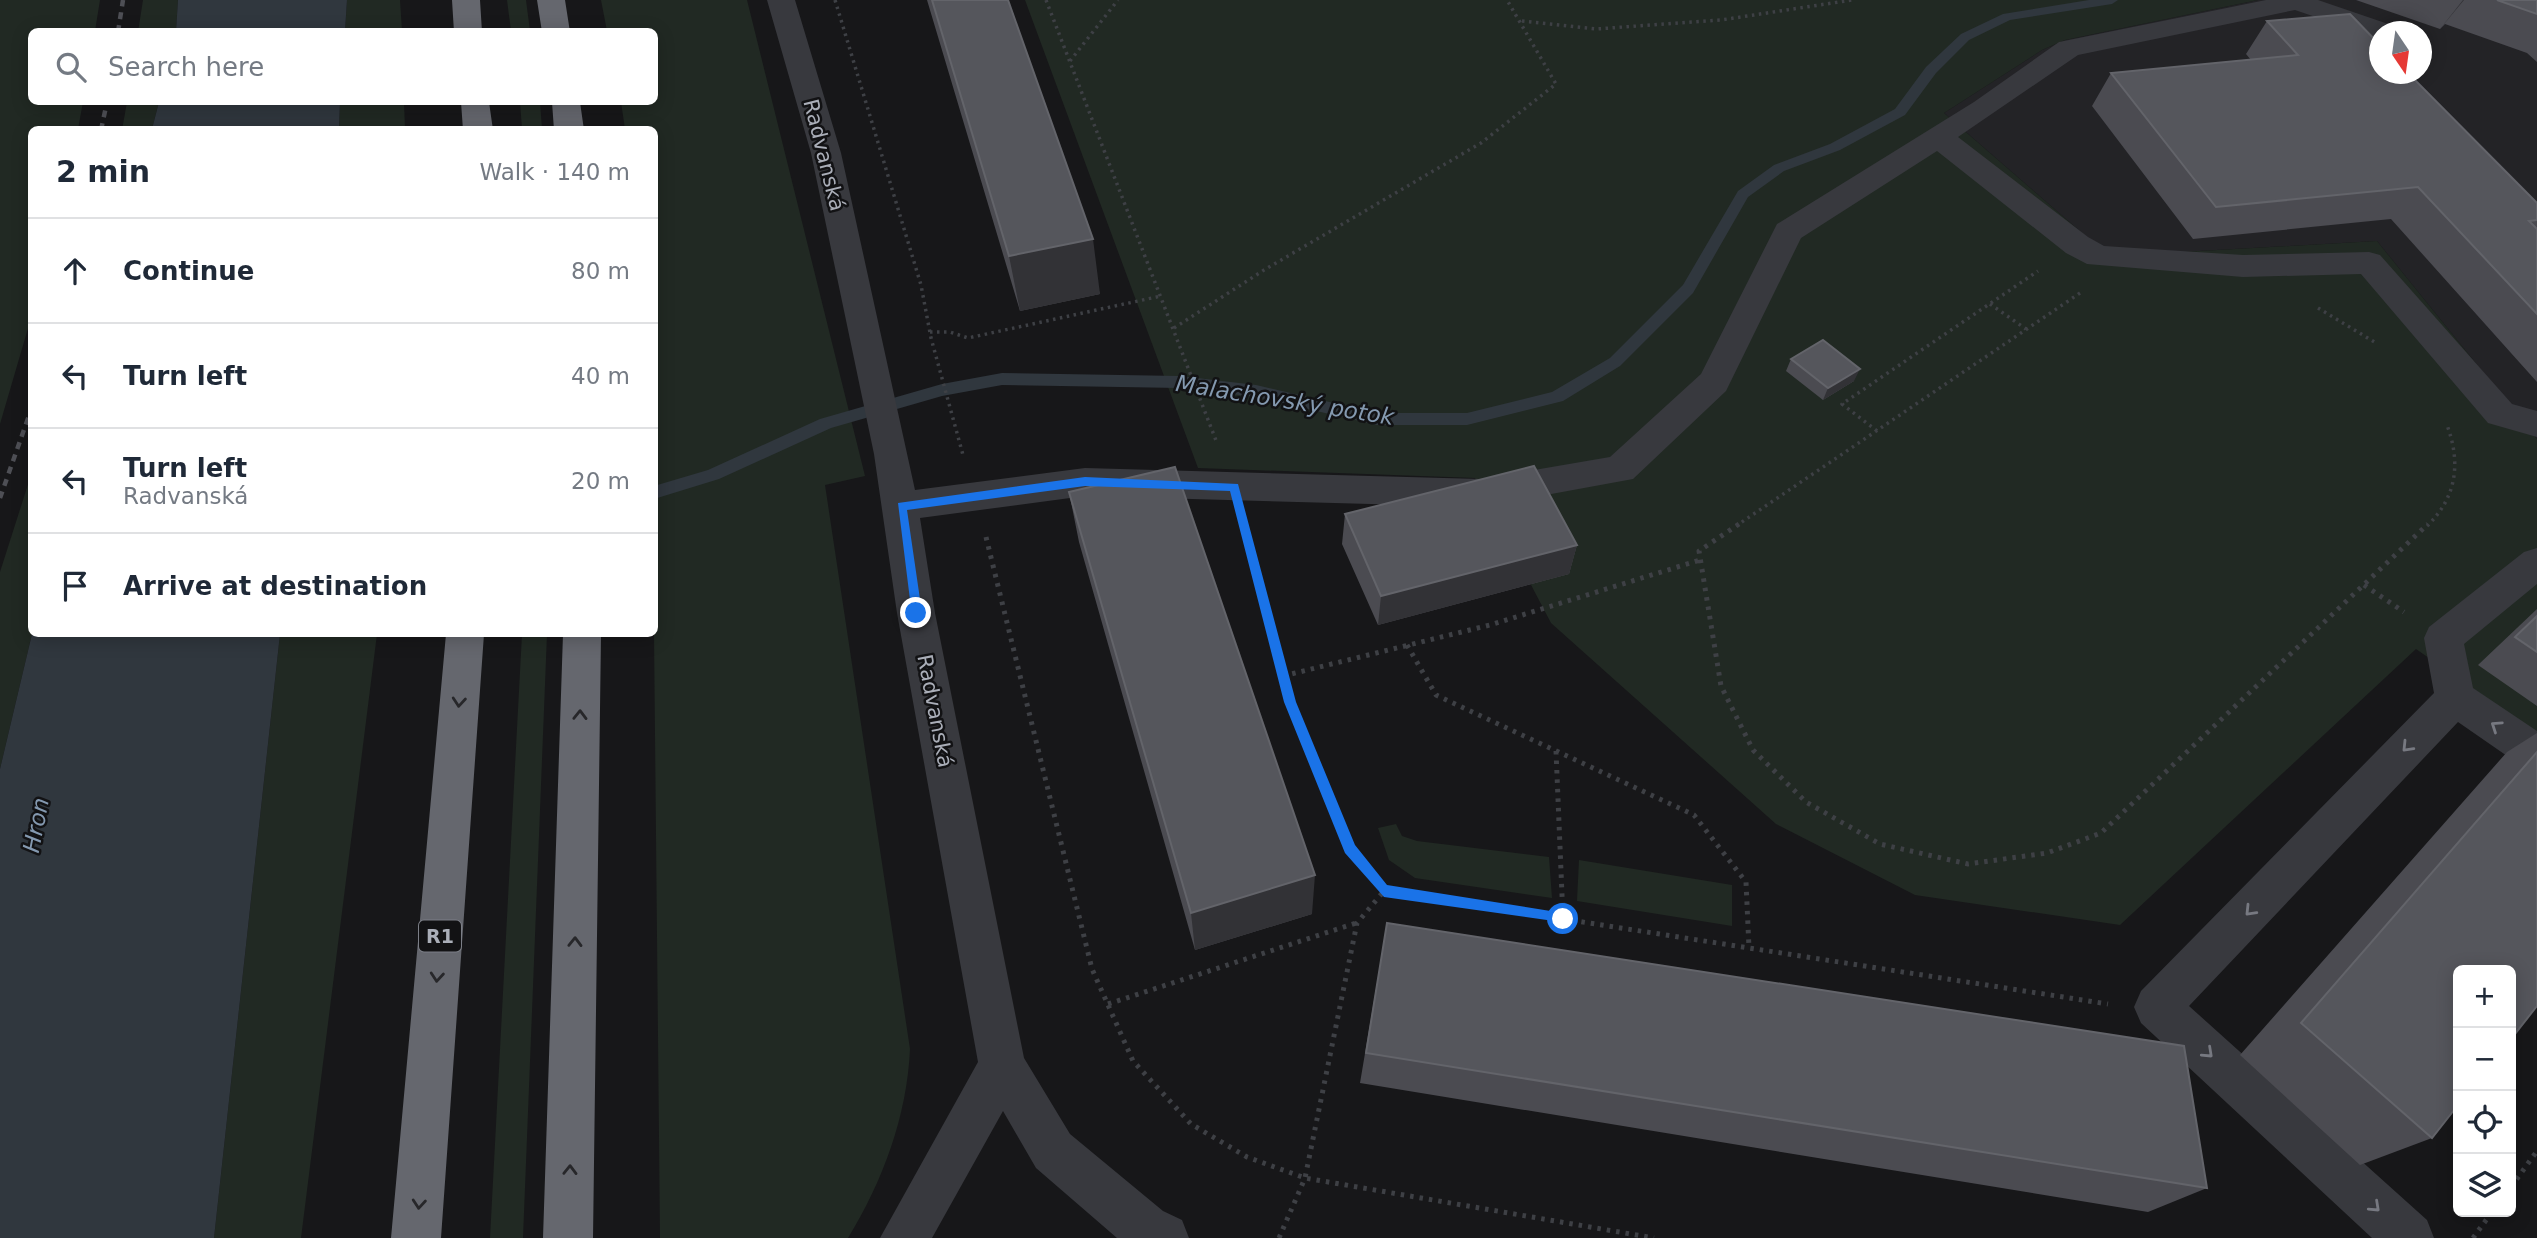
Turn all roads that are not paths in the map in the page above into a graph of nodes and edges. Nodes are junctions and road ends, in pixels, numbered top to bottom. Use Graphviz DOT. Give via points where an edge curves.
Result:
graph roads {
  1 [pos="466,0"];
  2 [pos="551,0"];
  3 [pos="781,0"];
  4 [pos="2369,27"];
  5 [pos="468,28"];
  6 [pos="555,28"];
  7 [pos="475,105"];
  8 [pos="566,105"];
  9 [pos="478,126"];
  10 [pos="569,126"];
  11 [pos="1939,137"];
  12 [pos="2537,424"];
  13 [pos="901,506"];
  14 [pos="2537,564"];
  15 [pos="465,637"];
  16 [pos="582,637"];
  17 [pos="2455,698"];
  18 [pos="2537,754"];
  19 [pos="1002,1066"];
  20 [pos="416,1238"];
  21 [pos="568,1238"];
  22 [pos="905,1238"];
  23 [pos="1164,1238"];
  24 [pos="2409,1238"];
  1 -- 5 [label="highway"];
  2 -- 6 [label="highway"];
  3 -- 13 [label="street, Radvanská" via="827,153"];
  4 -- 11 [label="street" via="2297,2 2069,48"];
  7 -- 9 [label="highway"];
  8 -- 10 [label="highway"];
  11 -- 12 [label="street" via="2088,251 2243,266 2369,263 2500,414"];
  11 -- 13 [label="street" via="1788,232 1714,382 1620,469 1481,493 1085,482"];
  13 -- 19 [label="street, Radvanská" via="916,613"];
  14 -- 17 [label="street" via="2443,638"];
  15 -- 20 [label="highway, R1, one-way"];
  21 -- 16 [label="highway, one-way"];
  18 -- 17 [label="street, one-way"];
  17 -- 24 [label="street, one-way" via="2157,1007"];
  19 -- 22 [label="street"];
  19 -- 23 [label="street, Radvanská" via="1053,1151 1145,1229"];
}
